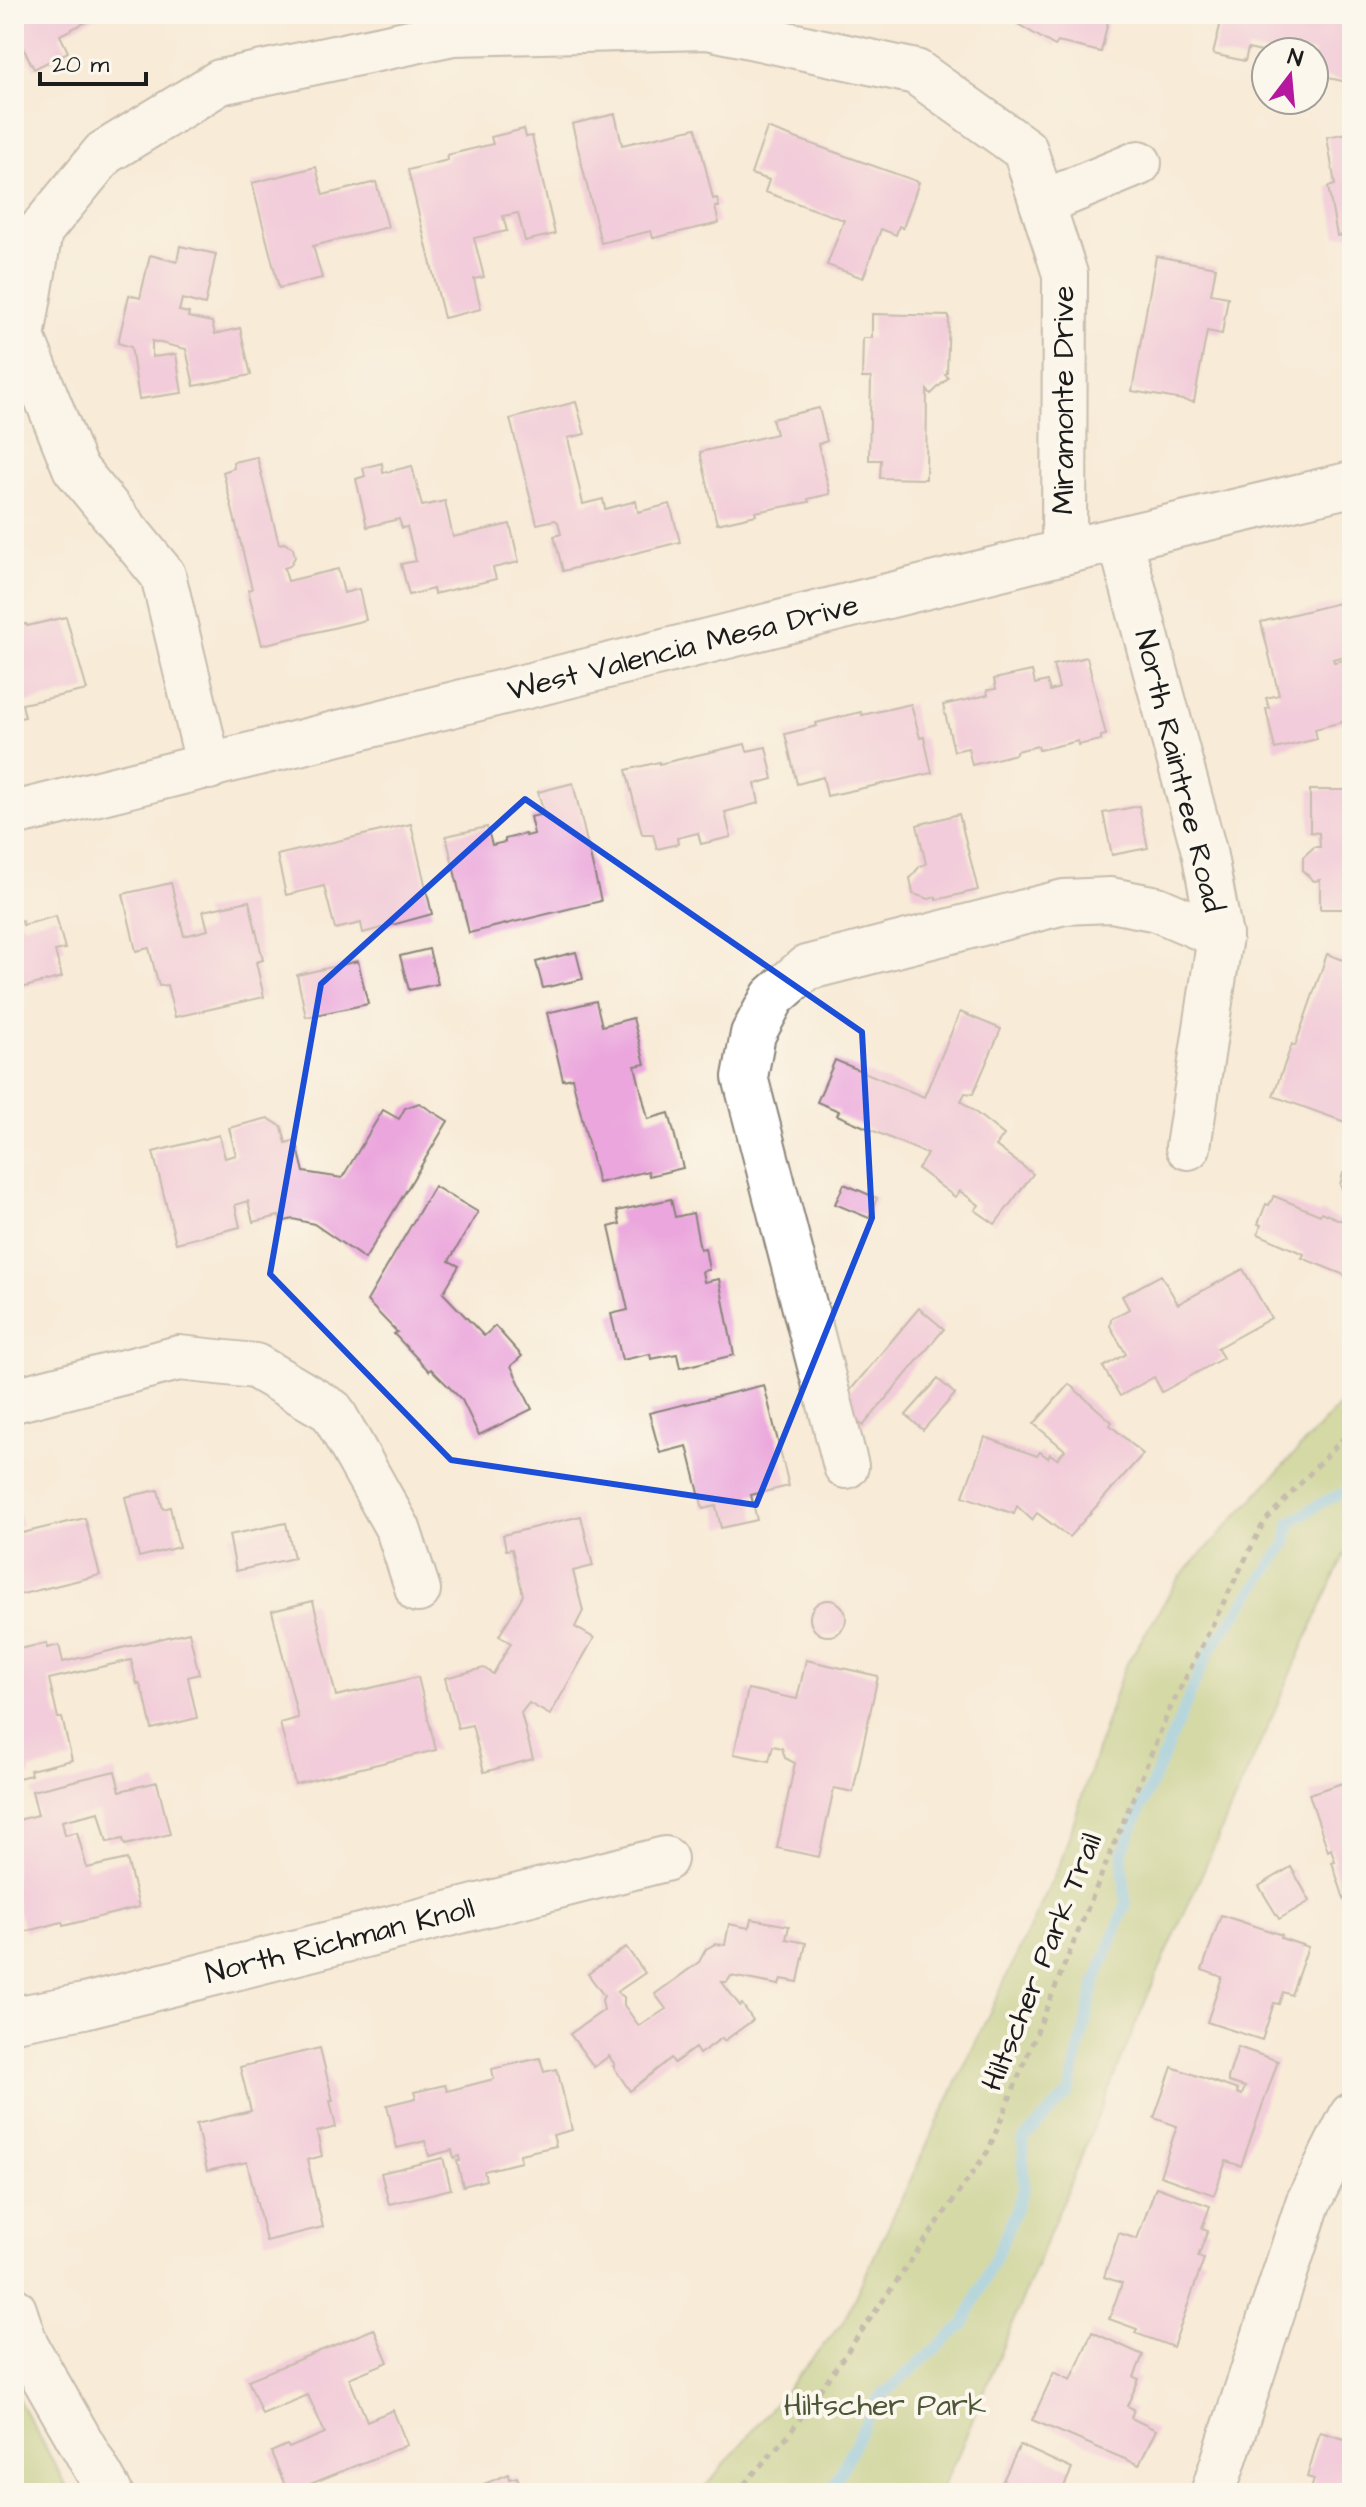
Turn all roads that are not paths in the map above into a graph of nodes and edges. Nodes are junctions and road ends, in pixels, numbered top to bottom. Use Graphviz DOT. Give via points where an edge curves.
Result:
graph roads {
  1 [pos="1139,163"];
  2 [pos="1042,203"];
  3 [pos="1352,484"];
  4 [pos="1120,539"];
  5 [pos="1064,552"];
  6 [pos="209,767"];
  7 [pos="14,814"];
  8 [pos="1220,936"];
  9 [pos="1188,1147"];
  10 [pos="14,1400"];
  11 [pos="846,1466"];
  12 [pos="418,1590"];
  13 [pos="665,1859"];
  14 [pos="14,2019"];
  15 [pos="1352,2115"];
  16 [pos="14,2310"];
  17 [pos="110,2493"];
  18 [pos="1213,2493"];
  1 -- 2 [label="street"];
  2 -- 5 [label="street, Miramonte Drive" via="1065,274"];
  2 -- 6 [label="street, Miramonte Drive" via="1025,150 916,72 708,27 437,36 220,82 104,153 40,231 22,337 75,468 163,575"];
  3 -- 4 [label="street, West Valencia Mesa Drive"];
  4 -- 5 [label="street, West Valencia Mesa Drive"];
  4 -- 8 [label="street, North Raintree Road" via="1204,851"];
  5 -- 6 [label="street, West Valencia Mesa Drive"];
  6 -- 7 [label="street, West Valencia Mesa Drive"];
  8 -- 9 [label="street, North Raintree Road"];
  8 -- 11 [label="street" via="1157,909 1111,900 1064,902 806,968 773,997 753,1034 745,1077"];
  10 -- 12 [label="street" via="179,1358 255,1366 332,1411 398,1529"];
  13 -- 14 [label="street, North Richman Knoll" via="84,2006"];
  15 -- 18 [label="street" via="1308,2203"];
  16 -- 17 [label="street" via="26,2346"];
}
